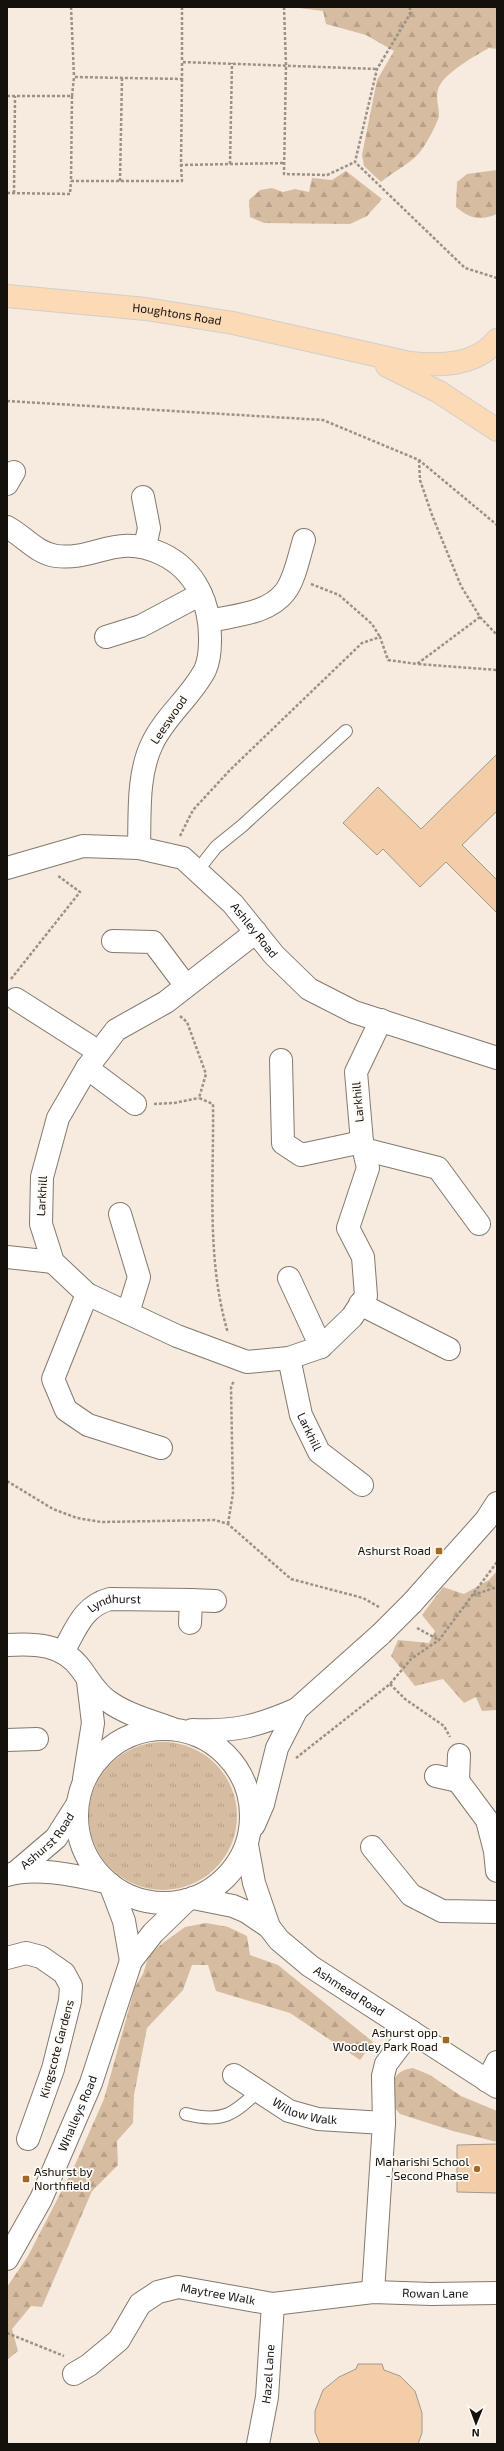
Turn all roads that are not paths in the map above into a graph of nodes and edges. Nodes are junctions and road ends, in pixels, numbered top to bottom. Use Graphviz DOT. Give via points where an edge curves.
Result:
graph roads {
  1 [pos="7,296"];
  2 [pos="497,340"];
  3 [pos="344,347"];
  4 [pos="497,430"];
  5 [pos="143,497"];
  6 [pos="7,527"];
  7 [pos="304,540"];
  8 [pos="145,547"];
  9 [pos="202,594"];
  10 [pos="210,621"];
  11 [pos="106,637"];
  12 [pos="346,731"];
  13 [pos="139,848"];
  14 [pos="7,868"];
  15 [pos="197,870"];
  16 [pos="256,932"];
  17 [pos="113,941"];
  18 [pos="186,986"];
  19 [pos="12,992"];
  20 [pos="381,1020"];
  21 [pos="497,1058"];
  22 [pos="93,1060"];
  23 [pos="281,1060"];
  24 [pos="135,1104"];
  25 [pos="362,1145"];
  26 [pos="120,1214"];
  27 [pos="479,1224"];
  28 [pos="7,1257"];
  29 [pos="54,1262"];
  30 [pos="289,1278"];
  31 [pos="87,1294"];
  32 [pos="360,1304"];
  33 [pos="128,1313"];
  34 [pos="321,1347"];
  35 [pos="449,1349"];
  36 [pos="289,1358"];
  37 [pos="161,1448"];
  38 [pos="362,1485"];
  39 [pos="497,1503"];
  40 [pos="191,1600"];
  41 [pos="215,1601"];
  42 [pos="190,1623"];
  43 [pos="7,1645"];
  44 [pos="63,1652"];
  45 [pos="88,1681"];
  46 [pos="297,1709"];
  47 [pos="178,1729"];
  48 [pos="37,1739"];
  49 [pos="7,1740"];
  50 [pos="459,1755"];
  51 [pos="436,1776"];
  52 [pos="84,1779"];
  53 [pos="458,1781"];
  54 [pos="77,1805"];
  55 [pos="248,1842"];
  56 [pos="372,1847"];
  57 [pos="497,1871"];
  58 [pos="11,1874"];
  59 [pos="108,1883"];
  60 [pos="190,1899"];
  61 [pos="497,1912"];
  62 [pos="269,1927"];
  63 [pos="7,1958"];
  64 [pos="131,1961"];
  65 [pos="411,2031"];
  66 [pos="497,2062"];
  67 [pos="234,2075"];
  68 [pos="492,2084"];
  69 [pos="258,2091"];
  70 [pos="186,2114"];
  71 [pos="384,2123"];
  72 [pos="28,2139"];
  73 [pos="7,2259"];
  74 [pos="373,2292"];
  75 [pos="497,2293"];
  76 [pos="272,2304"];
  77 [pos="82,2370"];
  78 [pos="258,2444"];
  1 -- 3 [label="main road, Houghtons Road" via="146,309 233,323"];
  2 -- 3 [label="main road, Houghtons Road" via="475,356 455,364 434,365 410,363"];
  3 -- 4 [label="main road, Houghtons Road" via="408,375"];
  5 -- 8 [label="street" via="149,528"];
  6 -- 8 [label="street, Leeswood" via="44,553 55,556 82,554 124,544"];
  7 -- 10 [label="street" via="285,592 266,607"];
  8 -- 9 [label="street, Leeswood" via="175,561 186,571"];
  9 -- 10 [label="street, Leeswood"];
  9 -- 11 [label="street" via="141,626"];
  10 -- 13 [label="street, Leeswood" via="210,653 206,669 165,722 152,744 145,766"];
  12 -- 15 [label="lane" via="216,847"];
  13 -- 14 [label="street, Ashley Road" via="83,846"];
  13 -- 15 [label="street, Ashley Road" via="183,858"];
  15 -- 16 [label="street, Ashley Road" via="233,904"];
  16 -- 18 [label="street, Larkhill"];
  16 -- 20 [label="street, Ashley Road" via="274,955 309,989 354,1012"];
  17 -- 18 [label="street" via="153,942"];
  18 -- 22 [label="street, Larkhill" via="166,1002 116,1030"];
  19 -- 22 [label="street"];
  20 -- 21 [label="street, Ashley Road"];
  20 -- 25 [label="street, Larkhill" via="356,1072"];
  22 -- 24 [label="street"];
  22 -- 29 [label="street, Larkhill" via="58,1118 42,1177 41,1224"];
  23 -- 25 [label="street" via="283,1143 301,1155"];
  25 -- 27 [label="street" via="438,1168"];
  25 -- 32 [label="street, Larkhill" via="368,1168 348,1228 363,1257 366,1296"];
  26 -- 33 [label="street" via="139,1276"];
  28 -- 29 [label="street"];
  29 -- 31 [label="street, Larkhill"];
  30 -- 34 [label="street"];
  31 -- 33 [label="street, Larkhill"];
  31 -- 37 [label="street" via="53,1379 66,1410 88,1425"];
  32 -- 34 [label="street, Larkhill" via="352,1317"];
  32 -- 35 [label="street"];
  33 -- 36 [label="street, Larkhill" via="177,1336 247,1362"];
  34 -- 36 [label="street, Larkhill"];
  36 -- 38 [label="street, Larkhill" via="301,1415 319,1452"];
  39 -- 46 [label="street, bridge" via="412,1614 381,1634"];
  40 -- 41 [label="street, Lyndhurst"];
  40 -- 42 [label="street"];
  40 -- 44 [label="street, Lyndhurst" via="110,1599 100,1602 82,1617"];
  43 -- 44 [label="street" via="42,1645"];
  44 -- 45 [label="street" via="82,1669"];
  45 -- 47 [label="street" via="98,1693 115,1705"];
  45 -- 52 [label="street" via="93,1723"];
  46 -- 47 [label="street" via="250,1727 230,1730"];
  46 -- 55 [label="street" via="277,1748 263,1804"];
  47 -- 52 [label="street" via="146,1730 120,1740 99,1757"];
  47 -- 55 [label="street" via="209,1740 231,1758 246,1783 252,1810"];
  48 -- 49 [label="street"];
  50 -- 53 [label="street"];
  51 -- 53 [label="street"];
  52 -- 54 [label="street"];
  53 -- 57 [label="street" via="487,1820"];
  54 -- 58 [label="street, Ashurst Road" via="56,1838"];
  54 -- 59 [label="street" via="78,1832 87,1858"];
  55 -- 60 [label="street" via="235,1868 216,1886"];
  55 -- 62 [label="street, Ashmead Road" via="254,1883"];
  56 -- 61 [label="street" via="411,1895 442,1911"];
  58 -- 59 [label="street, Ashurst Road" via="59,1873"];
  59 -- 60 [label="street" via="134,1898 162,1903"];
  59 -- 64 [label="street, Whalleys Road" via="124,1920"];
  60 -- 62 [label="street, Ashmead Road" via="233,1906"];
  60 -- 64 [label="street, Whalleys Road" via="153,1933"];
  62 -- 65 [label="street, Ashmead Road" via="279,1940 310,1966"];
  63 -- 72 [label="street, Kingscote Gardens" via="26,1953 41,1957 64,1973 71,1986 53,2069"];
  64 -- 73 [label="street, Whalleys Road" via="91,2083 41,2199"];
  65 -- 68 [label="street, Ashmead Road"];
  65 -- 71 [label="street" via="386,2064 383,2076"];
  66 -- 68 [label="street"];
  67 -- 69 [label="street, Willow Walk"];
  69 -- 70 [label="lane" via="238,2111 216,2118"];
  69 -- 71 [label="street, Willow Walk" via="289,2111 318,2119"];
  71 -- 74 [label="street"];
  74 -- 75 [label="street, Rowan Lane"];
  74 -- 76 [label="street, Maytree Walk"];
  76 -- 77 [label="street, Maytree Walk" via="178,2287 158,2292 140,2304 119,2340"];
  76 -- 78 [label="street, Hazel Lane" via="267,2397"];
}
